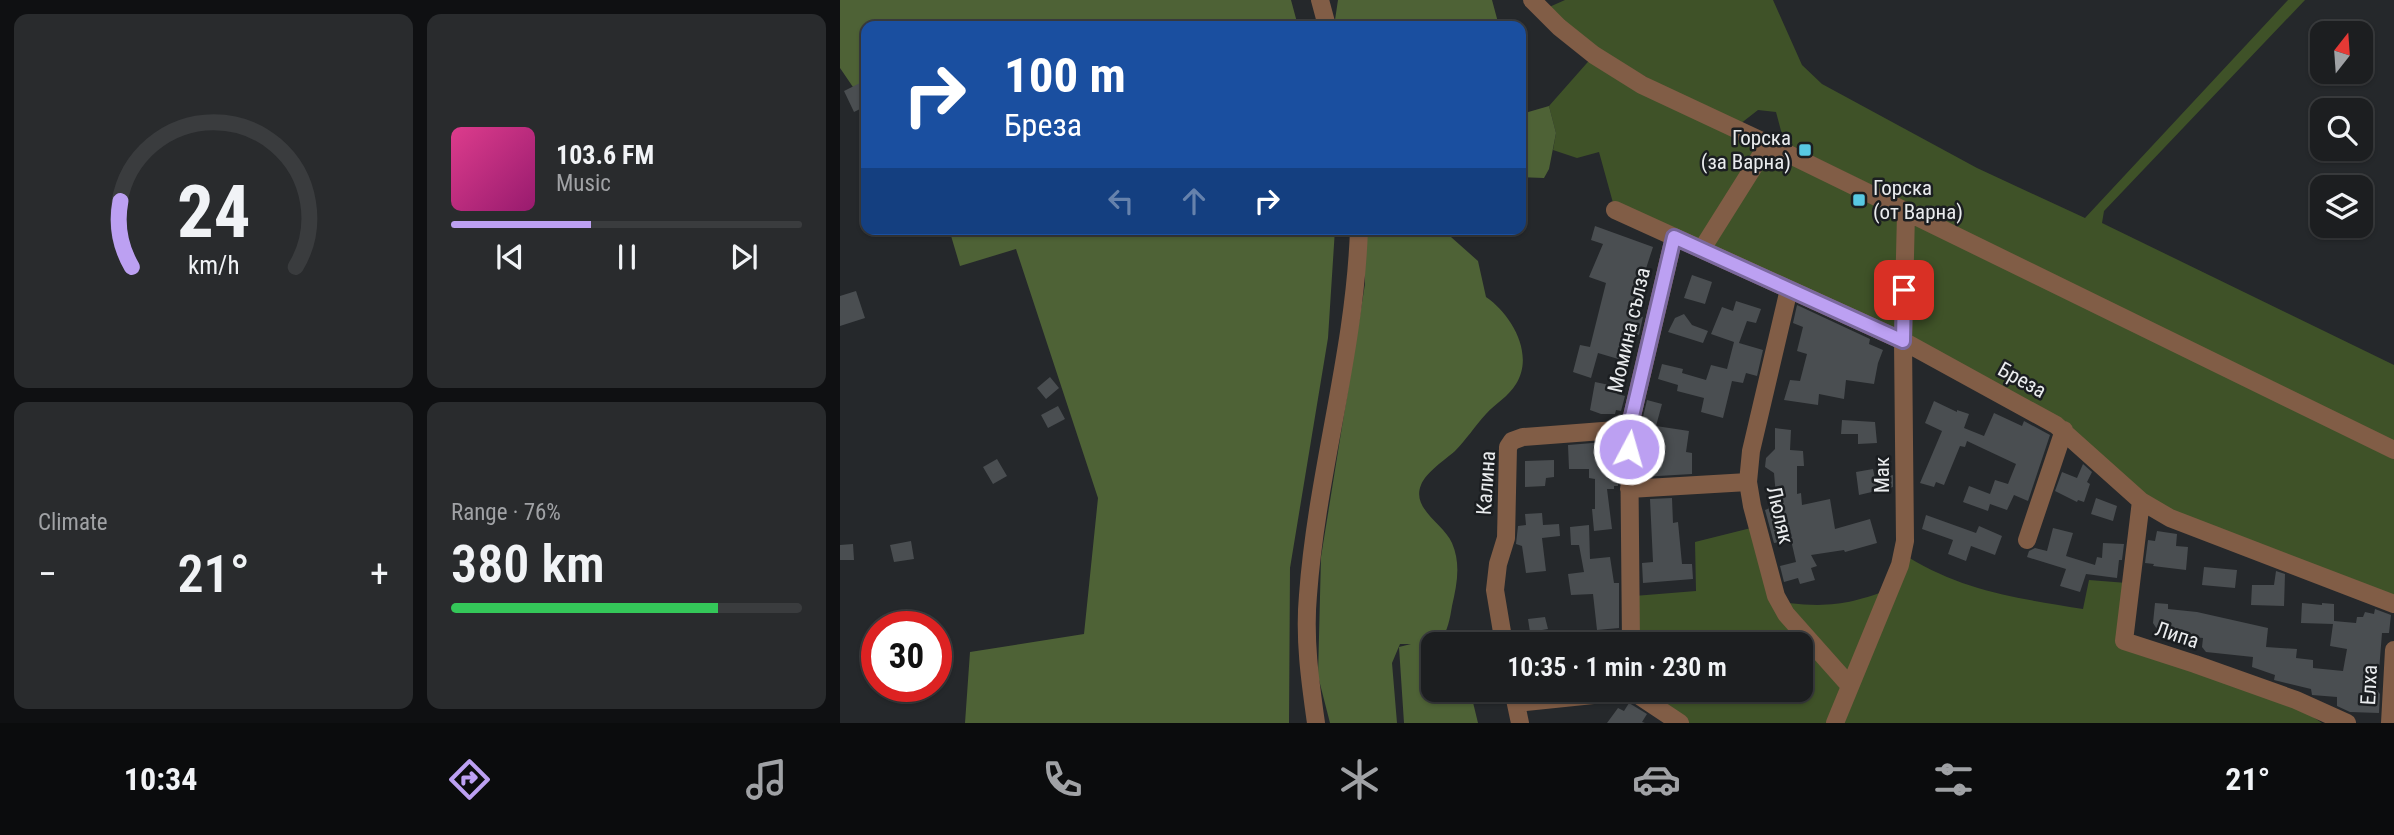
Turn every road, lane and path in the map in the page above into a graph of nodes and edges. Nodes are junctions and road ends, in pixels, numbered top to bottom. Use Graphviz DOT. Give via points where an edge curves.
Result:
graph roads {
  1 [pos="1320,0"];
  2 [pos="1328,0"];
  3 [pos="1532,0"];
  4 [pos="1325,21"];
  5 [pos="1326,21"];
  6 [pos="1768,144"];
  7 [pos="1615,210"];
  8 [pos="1906,213"];
  9 [pos="1359,235"];
  10 [pos="1674,237"];
  11 [pos="1702,250"];
  12 [pos="1789,289"];
  13 [pos="1903,341"];
  14 [pos="1629,429"];
  15 [pos="2064,430"];
  16 [pos="2394,450"];
  17 [pos="1748,482"];
  18 [pos="1629,489"];
  19 [pos="2141,501"];
  20 [pos="2026,540"];
  21 [pos="2394,604"];
  22 [pos="1502,632"];
  23 [pos="1631,632"];
  24 [pos="2394,650"];
  25 [pos="1850,686"];
  26 [pos="1516,702"];
  27 [pos="1649,702"];
  28 [pos="1315,723"];
  29 [pos="1520,723"];
  30 [pos="1680,723"];
  31 [pos="1835,723"];
  32 [pos="2347,723"];
  33 [pos="2390,723"];
  1 -- 4 [label="street"];
  2 -- 5 [label="street"];
  3 -- 6 [label="street" via="1617,71"];
  6 -- 8 [label="street"];
  6 -- 11 [label="street"];
  7 -- 10 [label="street, Бреза"];
  8 -- 13 [label="street, Мак"];
  8 -- 16 [label="street"];
  9 -- 28 [label="street" via="1348,350 1308,596 1307,643"];
  10 -- 11 [label="street, Бреза"];
  10 -- 14 [label="street, Момина сълза"];
  11 -- 12 [label="street, Бреза"];
  12 -- 13 [label="street, Бреза"];
  12 -- 17 [label="street, Люляк" via="1751,451"];
  13 -- 15 [label="street, Бреза"];
  13 -- 25 [label="street, Мак" via="1905,541 1900,565"];
  14 -- 18 [label="street, Момина сълза"];
  14 -- 22 [label="street, Калина" via="1523,437 1508,447 1506,538 1495,590"];
  15 -- 19 [label="street, Бреза"];
  15 -- 20 [label="street"];
  17 -- 18 [label="street"];
  17 -- 25 [label="street, Люляк" via="1776,596 1786,614"];
  18 -- 23 [label="street, Момина сълза"];
  19 -- 21 [label="street, Бреза" via="2182,523"];
  19 -- 32 [label="street, Липа" via="2124,642 2296,700"];
  24 -- 33 [label="street, Елха"];
  25 -- 31 [label="street, Мак"];
  26 -- 29 [label="street"];
  27 -- 30 [label="street"];
}
